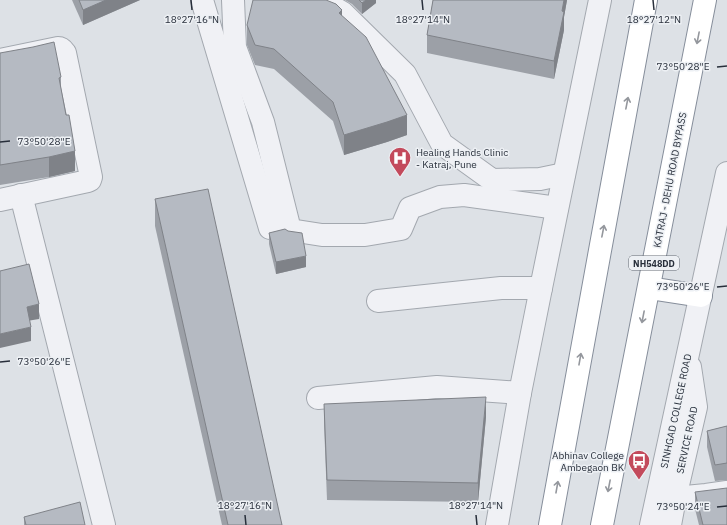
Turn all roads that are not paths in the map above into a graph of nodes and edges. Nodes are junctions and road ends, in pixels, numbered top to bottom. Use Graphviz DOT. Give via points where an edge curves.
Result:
graph roads {
  1 [pos="202,0"];
  2 [pos="233,0"];
  3 [pos="321,0"];
  4 [pos="600,0"];
  5 [pos="646,0"];
  6 [pos="705,0"];
  7 [pos="0,60"];
  8 [pos="727,173"];
  9 [pos="564,174"];
  10 [pos="21,195"];
  11 [pos="0,200"];
  12 [pos="557,208"];
  13 [pos="270,228"];
  14 [pos="540,288"];
  15 [pos="648,288"];
  16 [pos="701,296"];
  17 [pos="378,301"];
  18 [pos="687,354"];
  19 [pos="520,393"];
  20 [pos="318,398"];
  21 [pos="727,492"];
  22 [pos="675,498"];
  23 [pos="104,525"];
  24 [pos="497,525"];
  25 [pos="550,525"];
  26 [pos="602,525"];
  27 [pos="651,525"];
  28 [pos="670,525"];
  1 -- 13 [label="street"];
  2 -- 12 [label="street" via="235,47 263,122 290,230 322,235 365,235 401,229 410,208 440,196 464,195"];
  3 -- 9 [label="street" via="343,13 405,74 442,144 492,180"];
  4 -- 9 [label="street"];
  25 -- 5 [label="highway, one-way"];
  6 -- 15 [label="highway, KATRAJ - DEHU ROAD BYPASS / NH548DD, one-way"];
  7 -- 10 [label="street" via="58,48 63,50 91,177 88,181"];
  8 -- 16 [label="street"];
  9 -- 12 [label="street"];
  10 -- 11 [label="street"];
  10 -- 23 [label="street"];
  12 -- 14 [label="street"];
  14 -- 17 [label="street" via="501,288"];
  14 -- 19 [label="street"];
  15 -- 16 [label="highway"];
  15 -- 26 [label="highway, KATRAJ - DEHU ROAD BYPASS / NH548DD, one-way"];
  16 -- 18 [label="street, SINHGAD COLLEGE ROAD"];
  18 -- 22 [label="street, SERVICE ROAD" via="696,407"];
  18 -- 27 [label="street, SINHGAD COLLEGE ROAD"];
  19 -- 20 [label="street" via="437,387"];
  19 -- 24 [label="street"];
  21 -- 22 [label="street"];
  22 -- 28 [label="street, SERVICE ROAD"];
}
